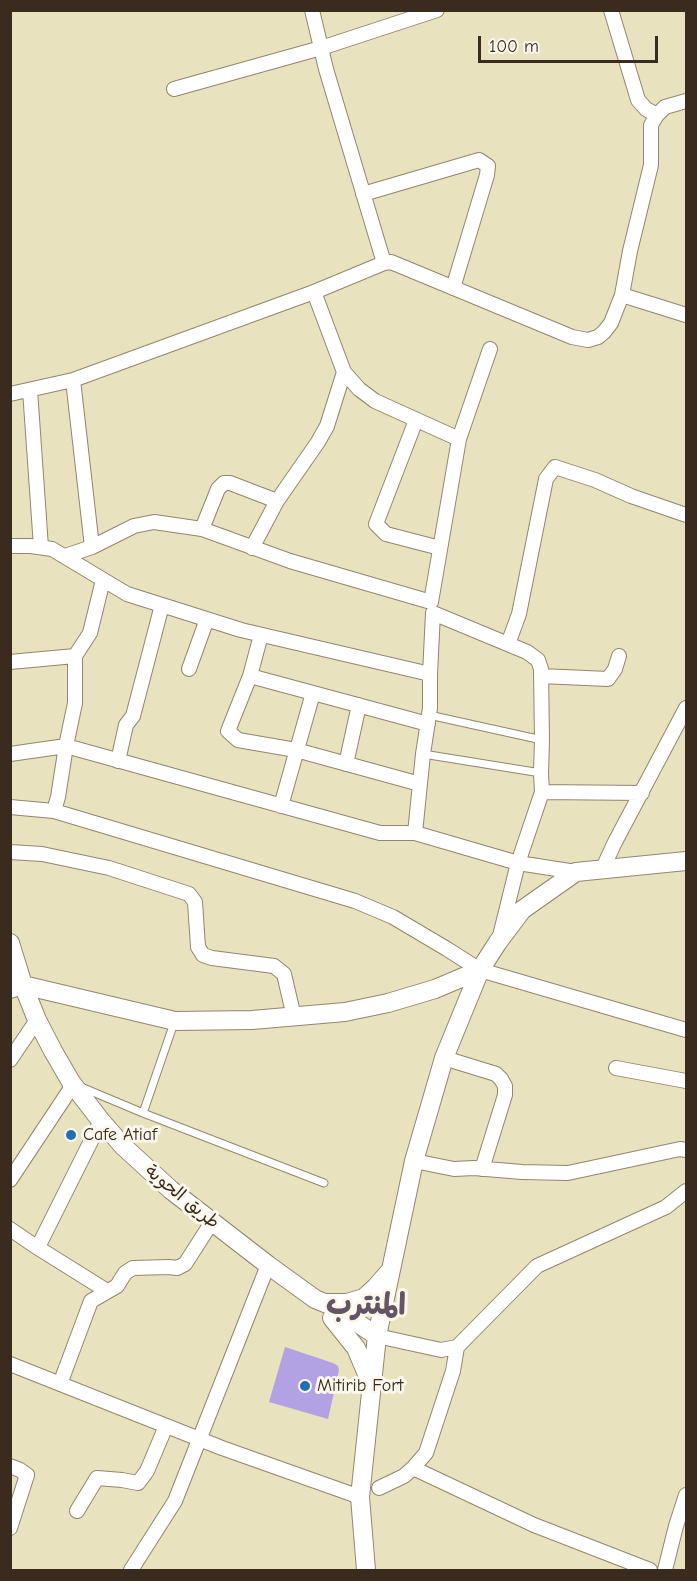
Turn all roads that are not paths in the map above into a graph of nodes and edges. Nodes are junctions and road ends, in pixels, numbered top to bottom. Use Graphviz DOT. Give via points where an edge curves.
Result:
graph roads {
  1 [pos="312,10"];
  2 [pos="437,10"];
  3 [pos="611,10"];
  4 [pos="321,48"];
  5 [pos="174,88"];
  6 [pos="687,101"];
  7 [pos="657,115"];
  8 [pos="363,194"];
  9 [pos="384,263"];
  10 [pos="453,288"];
  11 [pos="314,292"];
  12 [pos="622,295"];
  13 [pos="687,315"];
  14 [pos="490,349"];
  15 [pos="344,372"];
  16 [pos="73,380"];
  17 [pos="30,390"];
  18 [pos="10,394"];
  19 [pos="416,420"];
  20 [pos="459,439"];
  21 [pos="277,501"];
  22 [pos="687,515"];
  23 [pos="202,529"];
  24 [pos="10,546"];
  25 [pos="41,547"];
  26 [pos="92,547"];
  27 [pos="252,548"];
  28 [pos="440,548"];
  29 [pos="65,556"];
  30 [pos="104,580"];
  31 [pos="162,605"];
  32 [pos="432,607"];
  33 [pos="207,619"];
  34 [pos="261,635"];
  35 [pos="508,644"];
  36 [pos="75,656"];
  37 [pos="619,656"];
  38 [pos="10,662"];
  39 [pos="189,669"];
  40 [pos="430,674"];
  41 [pos="250,676"];
  42 [pos="541,676"];
  43 [pos="313,693"];
  44 [pos="359,705"];
  45 [pos="687,708"];
  46 [pos="429,719"];
  47 [pos="542,740"];
  48 [pos="66,746"];
  49 [pos="296,750"];
  50 [pos="10,754"];
  51 [pos="423,754"];
  52 [pos="118,761"];
  53 [pos="345,764"];
  54 [pos="541,773"];
  55 [pos="420,784"];
  56 [pos="542,792"];
  57 [pos="642,793"];
  58 [pos="281,806"];
  59 [pos="10,807"];
  60 [pos="54,811"];
  61 [pos="416,833"];
  62 [pos="10,852"];
  63 [pos="687,861"];
  64 [pos="518,863"];
  65 [pos="602,870"];
  66 [pos="576,872"];
  67 [pos="498,942"];
  68 [pos="10,944"];
  69 [pos="480,970"];
  70 [pos="17,987"];
  71 [pos="294,1017"];
  72 [pos="37,1020"];
  73 [pos="175,1020"];
  74 [pos="687,1030"];
  75 [pos="444,1058"];
  76 [pos="10,1060"];
  77 [pos="616,1068"];
  78 [pos="687,1081"];
  79 [pos="72,1083"];
  80 [pos="143,1113"];
  81 [pos="101,1121"];
  82 [pos="687,1150"];
  83 [pos="414,1161"];
  84 [pos="482,1169"];
  85 [pos="10,1180"];
  86 [pos="324,1183"];
  87 [pos="687,1191"];
  88 [pos="212,1222"];
  89 [pos="10,1229"];
  90 [pos="35,1246"];
  91 [pos="268,1265"];
  92 [pos="390,1271"];
  93 [pos="107,1291"];
  94 [pos="324,1307"];
  95 [pos="376,1341"];
  96 [pos="457,1347"];
  97 [pos="10,1364"];
  98 [pos="371,1383"];
  99 [pos="60,1384"];
  100 [pos="166,1426"];
  101 [pos="200,1440"];
  102 [pos="10,1466"];
  103 [pos="413,1468"];
  104 [pos="379,1488"];
  105 [pos="687,1495"];
  106 [pos="360,1497"];
  107 [pos="77,1511"];
  108 [pos="10,1528"];
  109 [pos="131,1570"];
  110 [pos="366,1570"];
  111 [pos="650,1570"];
  112 [pos="665,1570"];
  1 -- 4 [label="street"];
  2 -- 4 [label="street"];
  3 -- 7 [label="street" via="638,100"];
  4 -- 5 [label="street"];
  4 -- 8 [label="street"];
  6 -- 7 [label="street" via="665,107"];
  7 -- 12 [label="street" via="651,125 651,165"];
  8 -- 9 [label="street"];
  8 -- 10 [label="street" via="479,160 488,166"];
  9 -- 10 [label="street" via="391,262"];
  9 -- 11 [label="street"];
  10 -- 12 [label="street" via="588,340 598,337 611,323"];
  11 -- 15 [label="street"];
  11 -- 16 [label="street"];
  12 -- 13 [label="street"];
  14 -- 20 [label="street"];
  15 -- 19 [label="street" via="375,401"];
  15 -- 21 [label="street" via="327,426"];
  16 -- 17 [label="street"];
  16 -- 26 [label="street"];
  17 -- 18 [label="street"];
  17 -- 25 [label="street"];
  19 -- 20 [label="street"];
  19 -- 28 [label="street" via="376,524 386,534"];
  20 -- 28 [label="street"];
  21 -- 23 [label="street" via="224,483"];
  21 -- 27 [label="street"];
  22 -- 35 [label="street" via="555,467 546,479 519,614"];
  23 -- 26 [label="street" via="154,522 134,526"];
  23 -- 27 [label="street"];
  24 -- 25 [label="street"];
  25 -- 29 [label="street"];
  26 -- 29 [label="street"];
  27 -- 32 [label="street"];
  28 -- 32 [label="street"];
  29 -- 30 [label="street"];
  30 -- 31 [label="street" via="127,594"];
  30 -- 36 [label="street" via="90,633"];
  31 -- 33 [label="street"];
  31 -- 52 [label="street"];
  32 -- 35 [label="street"];
  32 -- 40 [label="street"];
  33 -- 34 [label="street"];
  33 -- 39 [label="street"];
  34 -- 40 [label="street"];
  34 -- 41 [label="street"];
  35 -- 42 [label="street" via="538,660"];
  36 -- 38 [label="street"];
  36 -- 48 [label="street" via="75,703"];
  37 -- 42 [label="street" via="608,680"];
  40 -- 46 [label="street"];
  41 -- 43 [label="street"];
  41 -- 49 [label="street" via="228,731 238,740"];
  42 -- 47 [label="street"];
  43 -- 44 [label="street"];
  43 -- 49 [label="street"];
  44 -- 46 [label="street"];
  44 -- 53 [label="street"];
  45 -- 57 [label="street"];
  46 -- 47 [label="lane"];
  46 -- 51 [label="street"];
  47 -- 54 [label="street"];
  48 -- 50 [label="street"];
  48 -- 52 [label="street"];
  48 -- 60 [label="street"];
  49 -- 53 [label="street"];
  49 -- 58 [label="street"];
  51 -- 54 [label="lane"];
  51 -- 55 [label="street"];
  52 -- 58 [label="street"];
  53 -- 55 [label="street"];
  54 -- 56 [label="street"];
  55 -- 61 [label="street"];
  56 -- 57 [label="street"];
  56 -- 64 [label="street"];
  57 -- 65 [label="street"];
  58 -- 61 [label="street" via="380,833"];
  59 -- 60 [label="street"];
  60 -- 69 [label="street" via="355,901 393,917"];
  61 -- 64 [label="street"];
  62 -- 71 [label="street" via="42,854 109,868 189,894 195,902 198,947 203,955 274,966 284,974"];
  63 -- 65 [label="street"];
  64 -- 66 [label="street"];
  64 -- 67 [label="street"];
  65 -- 66 [label="street"];
  66 -- 67 [label="street" via="522,910"];
  67 -- 69 [label="street"];
  68 -- 70 [label="street, طريق الحوية"];
  69 -- 71 [label="street" via="388,1003"];
  69 -- 74 [label="street"];
  69 -- 75 [label="street"];
  70 -- 72 [label="street, طريق الحوية"];
  70 -- 73 [label="street"];
  71 -- 73 [label="street"];
  72 -- 76 [label="street"];
  72 -- 79 [label="street, طريق الحوية"];
  73 -- 80 [label="lane"];
  75 -- 83 [label="street"];
  75 -- 84 [label="street" via="496,1074 505,1086"];
  77 -- 78 [label="street"];
  79 -- 80 [label="lane"];
  79 -- 81 [label="street, طريق الحوية"];
  79 -- 85 [label="street"];
  80 -- 86 [label="lane"];
  81 -- 88 [label="street, طريق الحوية" via="146,1168"];
  81 -- 90 [label="street" via="39,1245"];
  82 -- 84 [label="street" via="568,1173"];
  83 -- 84 [label="street" via="454,1169"];
  83 -- 92 [label="street"];
  87 -- 96 [label="street" via="666,1207 537,1266"];
  88 -- 91 [label="street, طريق الحوية"];
  88 -- 93 [label="street" via="184,1264 177,1268 133,1268"];
  89 -- 90 [label="street"];
  90 -- 93 [label="street"];
  91 -- 94 [label="street, طريق الحوية"];
  91 -- 101 [label="street"];
  92 -- 94 [label="street" via="364,1298"];
  92 -- 95 [label="street"];
  93 -- 99 [label="street" via="91,1301"];
  94 -- 95 [label="street, طريق الحوية" via="348,1317"];
  94 -- 98 [label="street" via="356,1348"];
  95 -- 96 [label="street" via="441,1350"];
  95 -- 98 [label="street"];
  96 -- 103 [label="street" via="426,1453"];
  97 -- 99 [label="street"];
  98 -- 106 [label="street"];
  99 -- 100 [label="street"];
  100 -- 101 [label="street"];
  100 -- 107 [label="street" via="138,1483 98,1478"];
  101 -- 106 [label="street"];
  101 -- 109 [label="street" via="175,1501"];
  102 -- 108 [label="street" via="27,1475"];
  103 -- 104 [label="street"];
  103 -- 111 [label="street" via="534,1525"];
  105 -- 112 [label="street"];
  106 -- 110 [label="street"];
}
